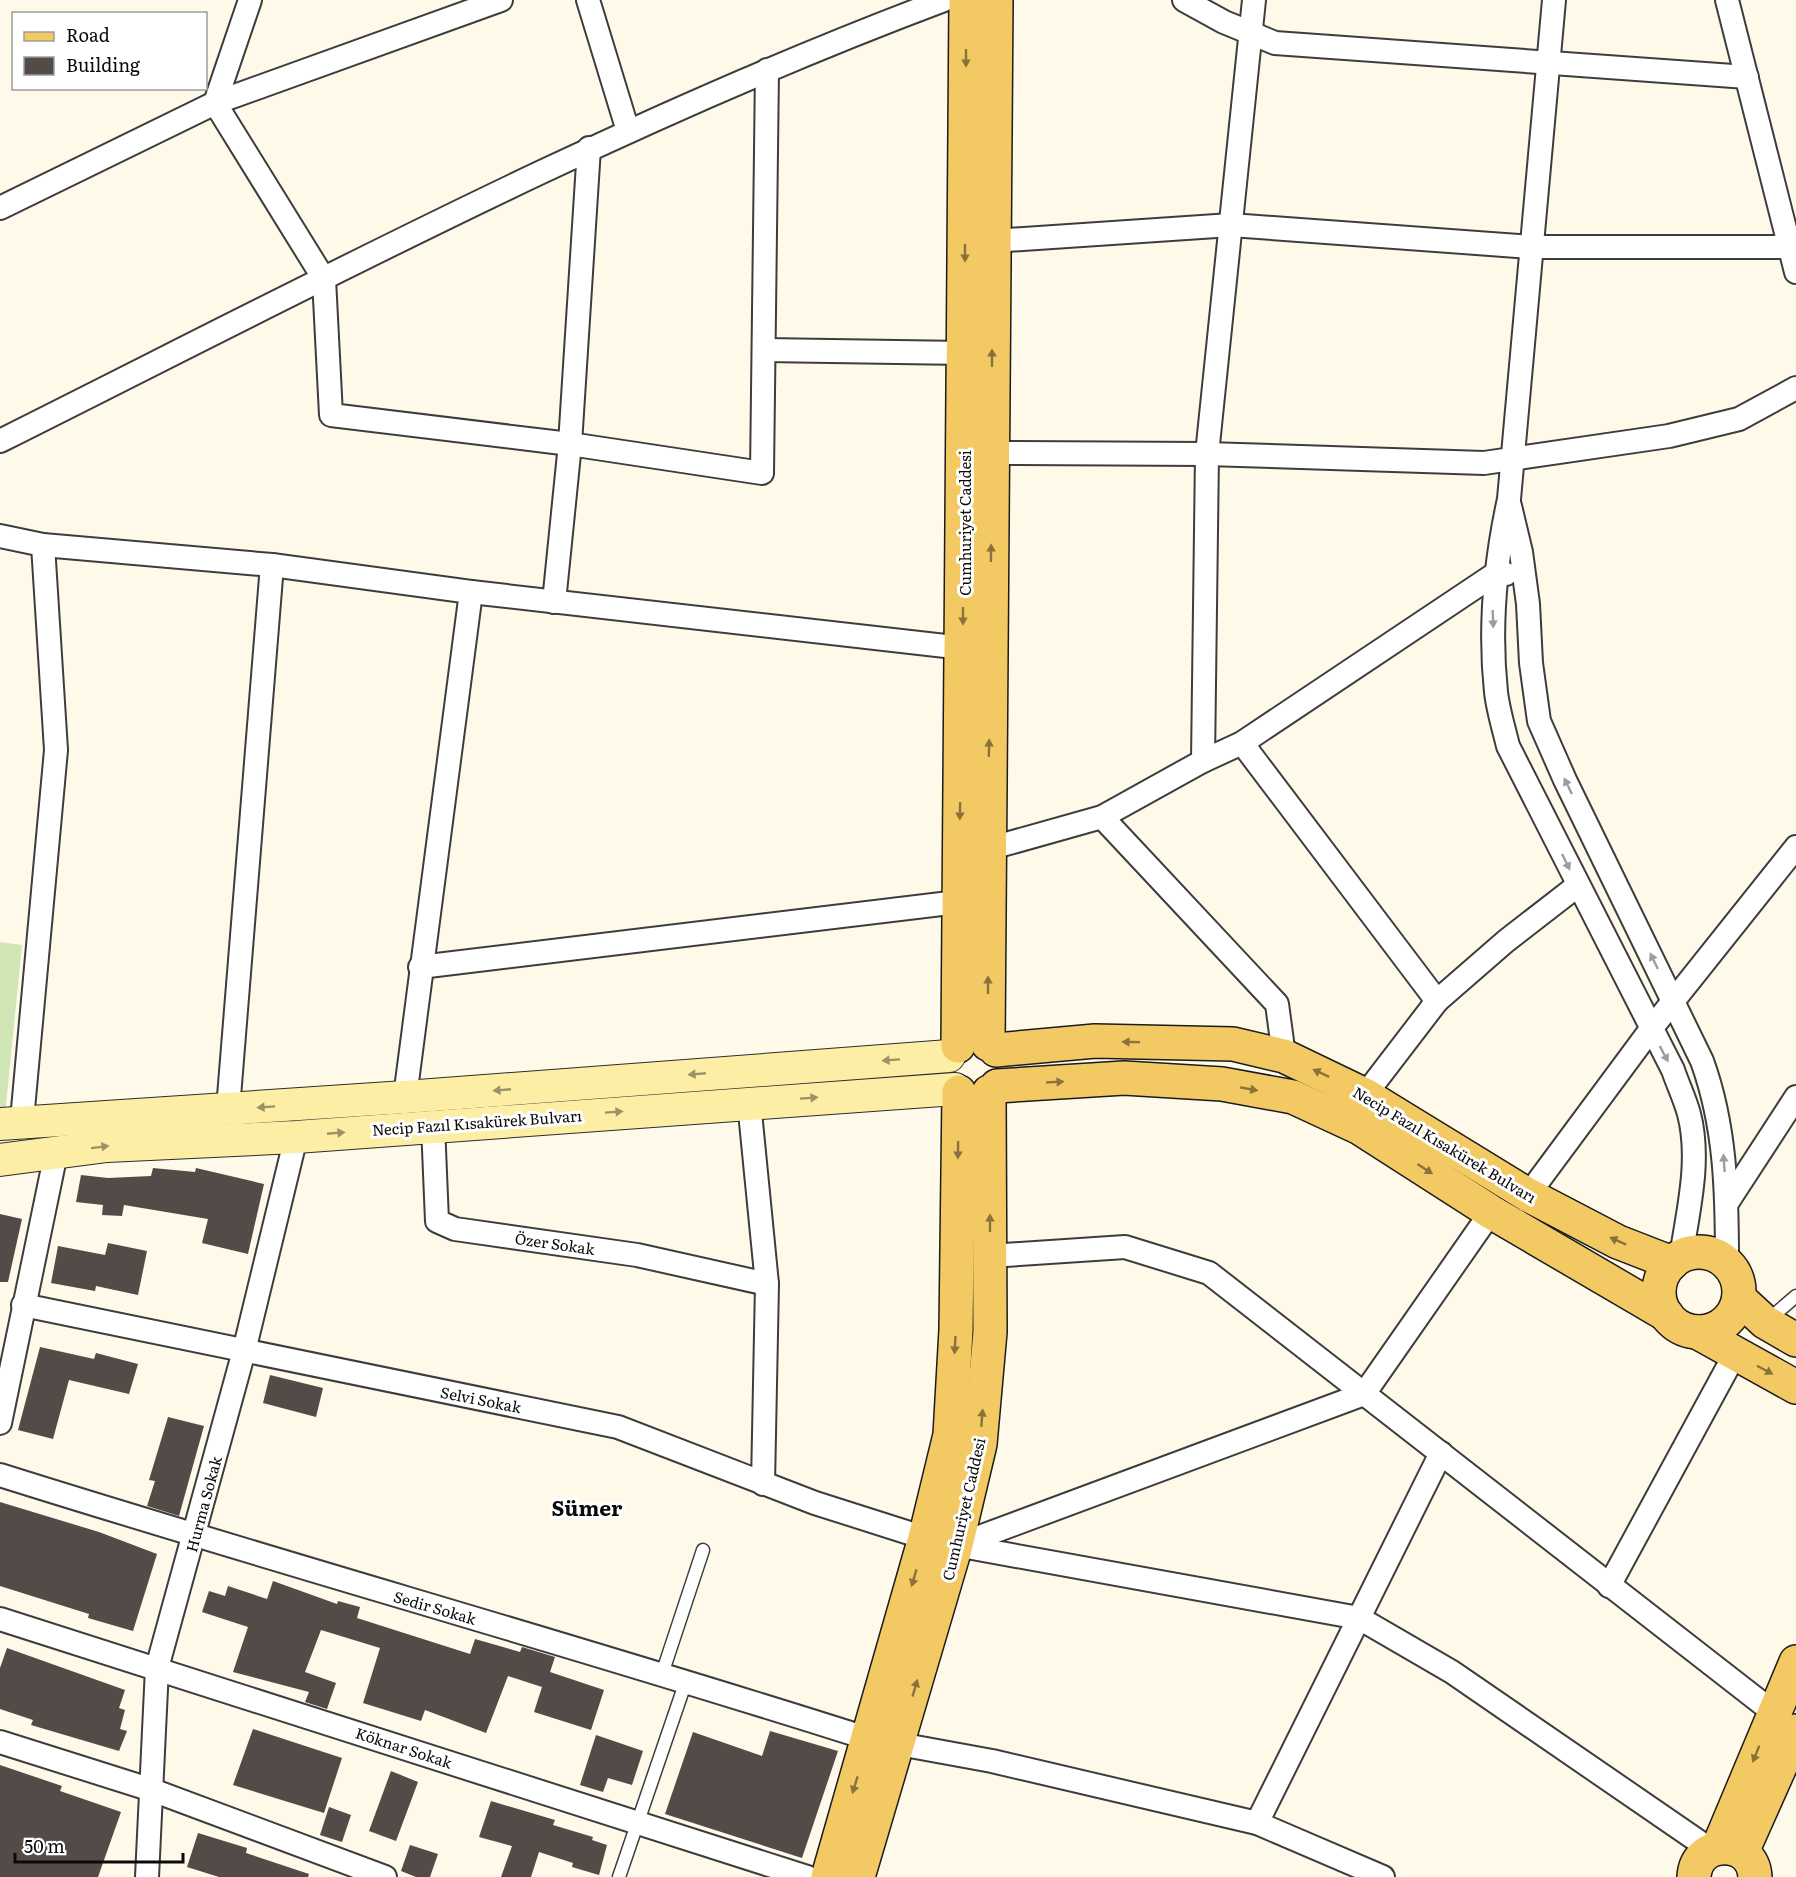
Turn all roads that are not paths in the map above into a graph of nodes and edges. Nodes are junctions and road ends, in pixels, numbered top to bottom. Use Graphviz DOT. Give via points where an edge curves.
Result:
graph roads {
  1 [pos="250,0"];
  2 [pos="501,0"];
  3 [pos="588,0"];
  4 [pos="944,0"];
  5 [pos="966,0"];
  6 [pos="996,0"];
  7 [pos="1184,0"];
  8 [pos="1254,0"];
  9 [pos="1554,0"];
  10 [pos="1727,0"];
  11 [pos="1251,34"];
  12 [pos="1548,62"];
  13 [pos="767,70"];
  14 [pos="1747,77"];
  15 [pos="215,103"];
  16 [pos="628,132"];
  17 [pos="589,148"];
  18 [pos="0,208"];
  19 [pos="1231,225"];
  20 [pos="993,241"];
  21 [pos="1531,247"];
  22 [pos="1789,247"];
  23 [pos="1796,272"];
  24 [pos="324,279"];
  25 [pos="764,350"];
  26 [pos="964,353"];
  27 [pos="1796,388"];
  28 [pos="0,441"];
  29 [pos="570,444"];
  30 [pos="992,453"];
  31 [pos="1208,454"];
  32 [pos="1512,459"];
  33 [pos="1509,499"];
  34 [pos="0,536"];
  35 [pos="43,545"];
  36 [pos="272,566"];
  37 [pos="1524,573"];
  38 [pos="1495,574"];
  39 [pos="471,592"];
  40 [pos="554,602"];
  41 [pos="963,648"];
  42 [pos="1242,743"];
  43 [pos="1203,761"];
  44 [pos="1102,817"];
  45 [pos="1796,847"];
  46 [pos="988,849"];
  47 [pos="1577,886"];
  48 [pos="958,902"];
  49 [pos="420,968"];
  50 [pos="1437,1001"];
  51 [pos="1674,1002"];
  52 [pos="1651,1029"];
  53 [pos="973,1049"];
  54 [pos="1284,1056"];
  55 [pos="975,1090"];
  56 [pos="1365,1095"];
  57 [pos="405,1097"];
  58 [pos="1796,1097"];
  59 [pos="749,1102"];
  60 [pos="228,1109"];
  61 [pos="1789,1120"];
  62 [pos="11,1122"];
  63 [pos="433,1125"];
  64 [pos="296,1137"];
  65 [pos="56,1153"];
  66 [pos="0,1160"];
  67 [pos="1528,1195"];
  68 [pos="1727,1203"];
  69 [pos="1491,1212"];
  70 [pos="990,1256"];
  71 [pos="1676,1260"];
  72 [pos="1727,1263"];
  73 [pos="767,1284"];
  74 [pos="1796,1296"];
  75 [pos="1739,1298"];
  76 [pos="23,1305"];
  77 [pos="1667,1315"];
  78 [pos="1765,1322"];
  79 [pos="1697,1332"];
  80 [pos="1796,1340"];
  81 [pos="244,1352"];
  82 [pos="1734,1354"];
  83 [pos="1796,1386"];
  84 [pos="1364,1394"];
  85 [pos="0,1423"];
  86 [pos="1441,1453"];
  87 [pos="0,1475"];
  88 [pos="763,1484"];
  89 [pos="194,1536"];
  90 [pos="941,1541"];
  91 [pos="703,1550"];
  92 [pos="1609,1586"];
  93 [pos="1359,1618"];
  94 [pos="0,1619"];
  95 [pos="1796,1662"];
  96 [pos="157,1668"];
  97 [pos="662,1674"];
  98 [pos="686,1681"];
  99 [pos="1784,1721"];
  100 [pos="0,1742"];
  101 [pos="884,1742"];
  102 [pos="152,1790"];
  103 [pos="638,1822"];
  104 [pos="1257,1823"];
  105 [pos="1741,1862"];
  106 [pos="147,1877"];
  107 [pos="385,1877"];
  108 [pos="619,1877"];
  109 [pos="807,1877"];
  110 [pos="828,1877"];
  111 [pos="858,1877"];
  112 [pos="1383,1877"];
  113 [pos="1694,1877"];
  1 -- 15 [label="street"];
  2 -- 15 [label="street"];
  3 -- 16 [label="street"];
  4 -- 13 [label="street"];
  5 -- 26 [label="main road, Cumhuriyet Caddesi, one-way"];
  6 -- 20 [label="main road, Cumhuriyet Caddesi"];
  7 -- 11 [label="street"];
  8 -- 11 [label="street"];
  9 -- 12 [label="street"];
  10 -- 14 [label="street"];
  11 -- 12 [label="street" via="1275,43"];
  11 -- 19 [label="street"];
  12 -- 14 [label="street"];
  12 -- 21 [label="street"];
  13 -- 16 [label="street"];
  13 -- 25 [label="street"];
  14 -- 22 [label="street"];
  15 -- 18 [label="street"];
  15 -- 24 [label="street"];
  16 -- 17 [label="street"];
  17 -- 24 [label="street"];
  17 -- 29 [label="street"];
  19 -- 20 [label="street"];
  19 -- 21 [label="street"];
  19 -- 31 [label="street"];
  30 -- 20 [label="main road, Cumhuriyet Caddesi, one-way"];
  21 -- 22 [label="street"];
  21 -- 32 [label="street"];
  22 -- 23 [label="street"];
  24 -- 28 [label="street"];
  24 -- 29 [label="street" via="331,415"];
  25 -- 26 [label="street"];
  25 -- 29 [label="street" via="762,473"];
  26 -- 41 [label="main road, Cumhuriyet Caddesi, one-way"];
  27 -- 32 [label="street" via="1739,419 1669,436"];
  29 -- 40 [label="street"];
  30 -- 31 [label="street"];
  46 -- 30 [label="main road, Cumhuriyet Caddesi, one-way"];
  31 -- 32 [label="street" via="1484,463"];
  31 -- 43 [label="street"];
  32 -- 33 [label="street"];
  33 -- 37 [label="street"];
  33 -- 38 [label="street"];
  34 -- 35 [label="street"];
  35 -- 36 [label="street"];
  35 -- 62 [label="street" via="56,750"];
  36 -- 39 [label="street"];
  36 -- 60 [label="street"];
  37 -- 38 [label="street"];
  51 -- 37 [label="street, one-way" via="1539,721"];
  38 -- 42 [label="street"];
  38 -- 47 [label="street, one-way" via="1496,693 1508,746"];
  39 -- 40 [label="street"];
  39 -- 49 [label="street"];
  40 -- 41 [label="street"];
  41 -- 48 [label="main road, Cumhuriyet Caddesi, one-way"];
  42 -- 43 [label="street"];
  42 -- 50 [label="street"];
  43 -- 44 [label="street"];
  44 -- 46 [label="street"];
  44 -- 54 [label="street" via="1277,1004"];
  45 -- 51 [label="street"];
  53 -- 46 [label="main road, Cumhuriyet Caddesi, one-way"];
  47 -- 50 [label="street"];
  47 -- 52 [label="street"];
  48 -- 49 [label="street"];
  48 -- 53 [label="main road, Cumhuriyet Caddesi"];
  49 -- 57 [label="street"];
  50 -- 56 [label="street"];
  51 -- 52 [label="street"];
  68 -- 51 [label="street, one-way" via="1715,1097"];
  52 -- 67 [label="street"];
  52 -- 71 [label="street, one-way" via="1689,1115 1694,1152"];
  54 -- 53 [label="main road, Necip Fazıl Kısakürek Bulvarı, one-way" via="1233,1044 1107,1041"];
  53 -- 55 [label="main road" via="947,1074"];
  53 -- 55 [label="main road" via="1002,1068"];
  53 -- 57 [label="main road, Necip Fazıl Kısakürek Bulvarı, one-way"];
  56 -- 54 [label="main road, Necip Fazıl Kısakürek Bulvarı, one-way"];
  59 -- 55 [label="main road, Necip Fazıl Kısakürek Bulvarı, one-way"];
  55 -- 69 [label="main road, Necip Fazıl Kısakürek Bulvarı, one-way" via="1124,1078 1222,1084 1293,1097 1360,1128"];
  70 -- 55 [label="main road, Cumhuriyet Caddesi, one-way"];
  55 -- 90 [label="main road, Cumhuriyet Caddesi, one-way"];
  56 -- 67 [label="main road, Necip Fazıl Kısakürek Bulvarı"];
  57 -- 60 [label="main road, Necip Fazıl Kısakürek Bulvarı, one-way"];
  58 -- 61 [label="street"];
  63 -- 59 [label="main road, Necip Fazıl Kısakürek Bulvarı, one-way"];
  59 -- 73 [label="street"];
  60 -- 62 [label="main road, Necip Fazıl Kısakürek Bulvarı"];
  61 -- 68 [label="street"];
  64 -- 63 [label="main road, Necip Fazıl Kısakürek Bulvarı, one-way"];
  63 -- 73 [label="street, Özer Sokak" via="436,1221 455,1228 637,1255"];
  65 -- 64 [label="main road, Necip Fazıl Kısakürek Bulvarı, one-way" via="107,1146"];
  64 -- 81 [label="street, Hurma Sokak"];
  65 -- 66 [label="main road, Necip Fazıl Kısakürek Bulvarı"];
  65 -- 76 [label="street"];
  71 -- 67 [label="main road, Necip Fazıl Kısakürek Bulvarı, one-way" via="1618,1242"];
  68 -- 72 [label="street"];
  69 -- 77 [label="main road, Necip Fazıl Kısakürek Bulvarı"];
  69 -- 84 [label="street"];
  70 -- 84 [label="street" via="1125,1247 1209,1273"];
  90 -- 70 [label="main road, Cumhuriyet Caddesi, one-way" via="980,1444 990,1332"];
  71 -- 72 [label="main road" via="1703,1253"];
  71 -- 77 [label="main road" via="1661,1280 1660,1300"];
  72 -- 75 [label="main road" via="1737,1277"];
  73 -- 88 [label="street"];
  74 -- 78 [label="lane"];
  75 -- 78 [label="main road"];
  75 -- 79 [label="main road" via="1727,1321 1717,1329"];
  76 -- 81 [label="street, Selvi Sokak"];
  76 -- 85 [label="street"];
  77 -- 79 [label="main road" via="1680,1327"];
  78 -- 80 [label="main road"];
  79 -- 82 [label="main road"];
  81 -- 88 [label="street, Selvi Sokak" via="618,1427"];
  81 -- 89 [label="street, Hurma Sokak"];
  82 -- 83 [label="main road, one-way"];
  82 -- 92 [label="street"];
  84 -- 86 [label="street"];
  84 -- 90 [label="street"];
  86 -- 92 [label="street"];
  86 -- 93 [label="street"];
  87 -- 89 [label="street, Sedir Sokak"];
  88 -- 90 [label="street, Selvi Sokak"];
  89 -- 96 [label="street, Hurma Sokak"];
  89 -- 97 [label="street, Sedir Sokak"];
  90 -- 93 [label="street, Selvi Sokak"];
  90 -- 101 [label="main road, Cumhuriyet Caddesi"];
  91 -- 97 [label="lane"];
  92 -- 99 [label="street"];
  93 -- 104 [label="street"];
  93 -- 105 [label="street, Selvi Sokak" via="1452,1672"];
  94 -- 96 [label="street, Köknar Sokak"];
  95 -- 99 [label="main road"];
  96 -- 102 [label="street, Hurma Sokak"];
  96 -- 103 [label="street, Köknar Sokak"];
  97 -- 98 [label="street, Sedir Sokak"];
  98 -- 101 [label="street, Sedir Sokak"];
  98 -- 103 [label="lane"];
  99 -- 105 [label="main road"];
  100 -- 102 [label="street"];
  101 -- 104 [label="street, Sedir Sokak" via="992,1761"];
  101 -- 110 [label="main road, Cumhuriyet Caddesi, one-way"];
  101 -- 111 [label="main road, Cumhuriyet Caddesi"];
  102 -- 106 [label="street, Hurma Sokak"];
  102 -- 107 [label="street"];
  103 -- 108 [label="lane"];
  103 -- 109 [label="street, Köknar Sokak"];
  104 -- 112 [label="street, Sedir Sokak"];
  105 -- 113 [label="main road" via="1698,1862"];
}
